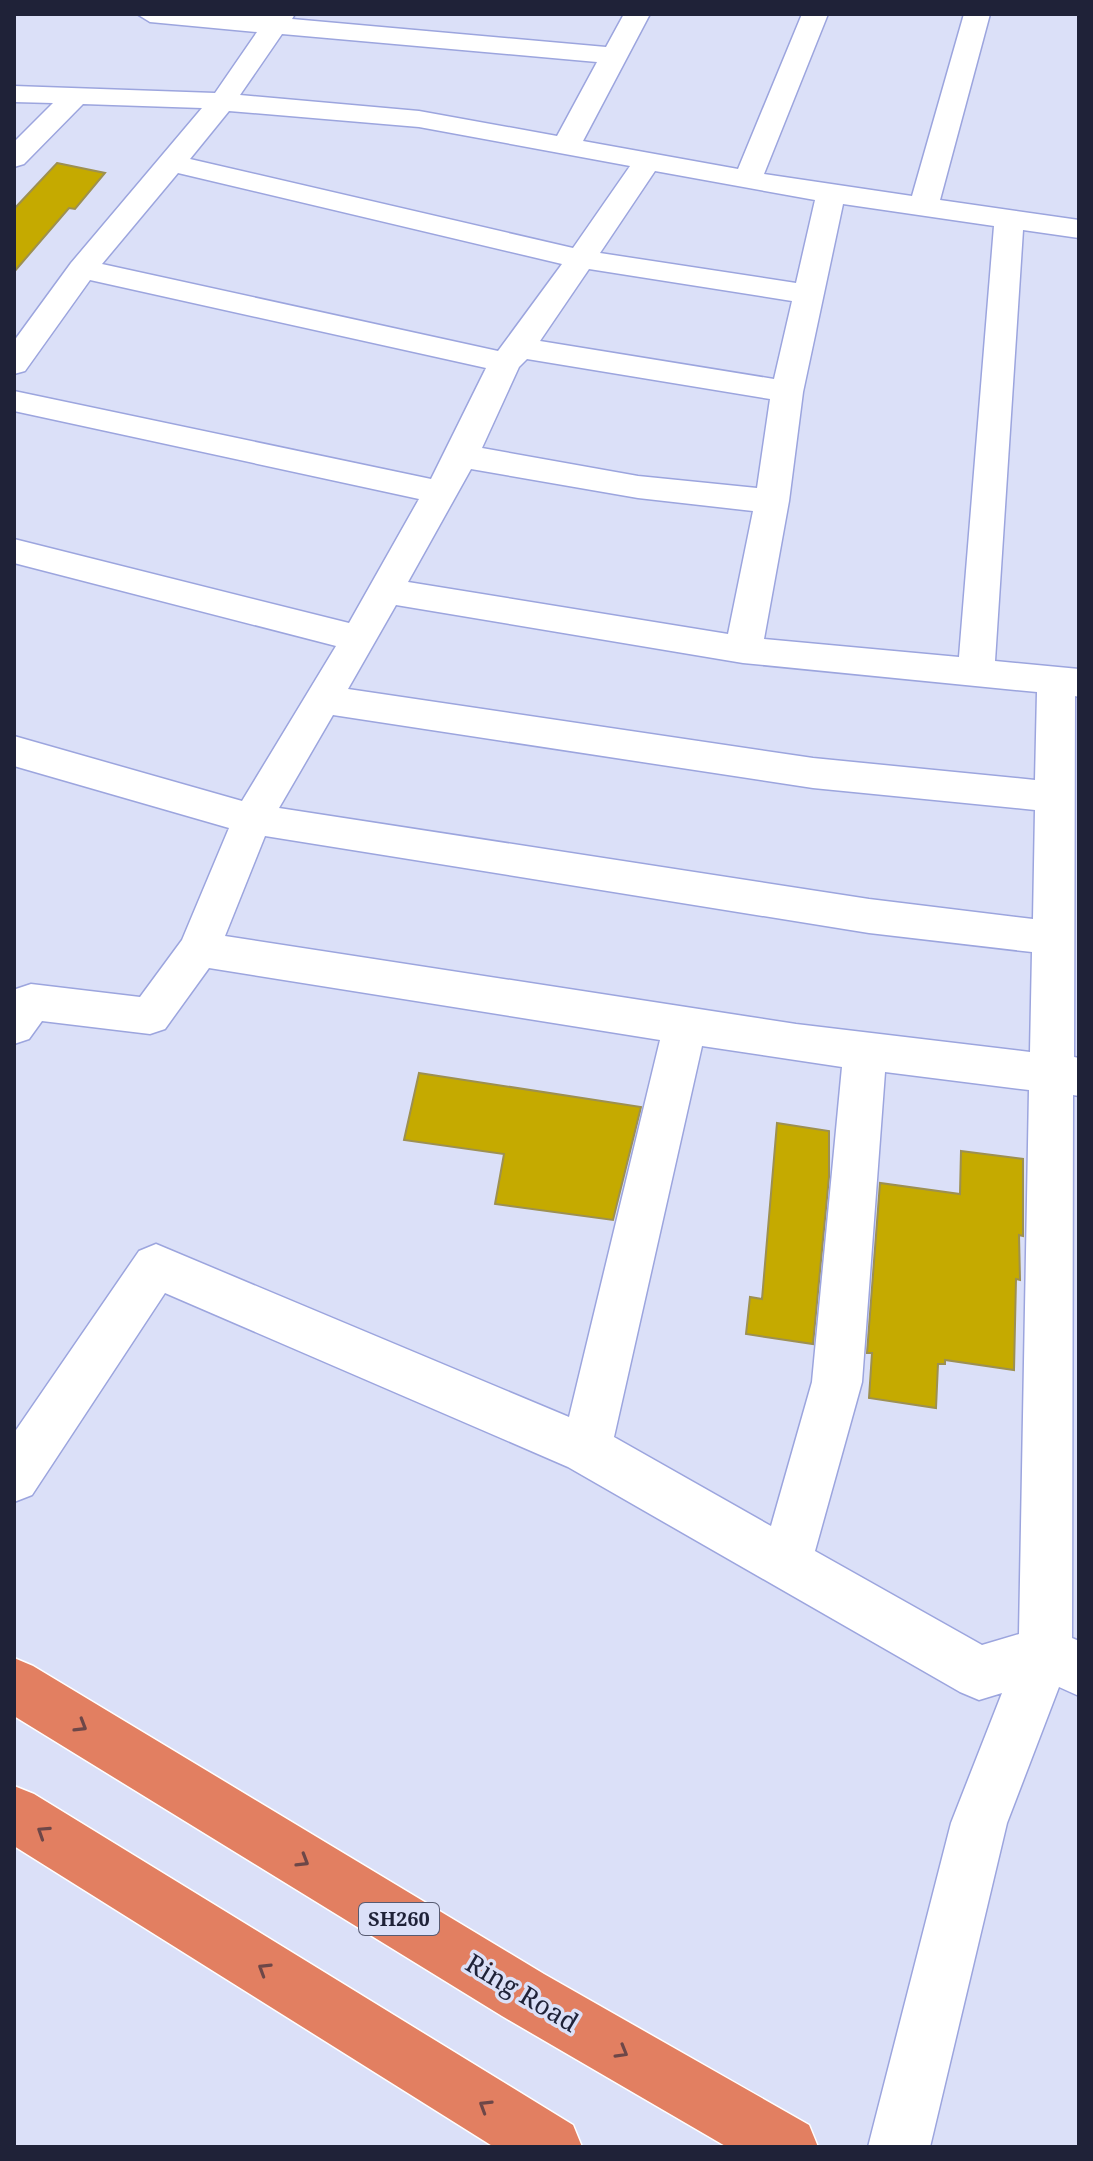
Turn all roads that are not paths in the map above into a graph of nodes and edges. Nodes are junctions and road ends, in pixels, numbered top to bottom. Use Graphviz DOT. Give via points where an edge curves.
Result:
graph roads {
  1 [pos="150,14"];
  2 [pos="637,14"];
  3 [pos="815,14"];
  4 [pos="977,14"];
  5 [pos="279,18"];
  6 [pos="615,56"];
  7 [pos="14,94"];
  8 [pos="76,96"];
  9 [pos="222,102"];
  10 [pos="566,146"];
  11 [pos="14,158"];
  12 [pos="648,161"];
  13 [pos="171,163"];
  14 [pos="748,179"];
  15 [pos="831,193"];
  16 [pos="924,206"];
  17 [pos="1009,218"];
  18 [pos="1079,229"];
  19 [pos="581,259"];
  20 [pos="82,269"];
  21 [pos="810,295"];
  22 [pos="513,355"];
  23 [pos="14,364"];
  24 [pos="787,392"];
  25 [pos="14,401"];
  26 [pos="462,456"];
  27 [pos="440,492"];
  28 [pos="772,501"];
  29 [pos="14,551"];
  30 [pos="383,590"];
  31 [pos="359,639"];
  32 [pos="743,650"];
  33 [pos="976,672"];
  34 [pos="1067,681"];
  35 [pos="321,699"];
  36 [pos="14,751"];
  37 [pos="1054,797"];
  38 [pos="252,819"];
  39 [pos="1053,938"];
  40 [pos="199,949"];
  41 [pos="20,1008"];
  42 [pos="685,1026"];
  43 [pos="865,1051"];
  44 [pos="1065,1075"];
  45 [pos="586,1449"];
  46 [pos="14,1477"];
  47 [pos="786,1563"];
  48 [pos="1062,1661"];
  49 [pos="14,1685"];
  50 [pos="14,1814"];
  51 [pos="551,2147"];
  52 [pos="787,2147"];
  53 [pos="899,2147"];
  1 -- 5 [label="street"];
  2 -- 6 [label="street"];
  3 -- 14 [label="street"];
  4 -- 16 [label="street"];
  5 -- 6 [label="street"];
  5 -- 9 [label="street"];
  6 -- 10 [label="street"];
  7 -- 8 [label="street"];
  8 -- 9 [label="street"];
  8 -- 11 [label="street"];
  9 -- 10 [label="street" via="419,119"];
  9 -- 13 [label="street"];
  10 -- 12 [label="street"];
  12 -- 14 [label="street"];
  12 -- 19 [label="street"];
  13 -- 19 [label="street"];
  13 -- 20 [label="street"];
  14 -- 15 [label="street"];
  15 -- 16 [label="street"];
  15 -- 21 [label="street"];
  16 -- 17 [label="street"];
  17 -- 18 [label="street"];
  17 -- 33 [label="street"];
  19 -- 21 [label="street"];
  19 -- 22 [label="street"];
  20 -- 22 [label="street"];
  20 -- 23 [label="street"];
  21 -- 24 [label="street"];
  22 -- 24 [label="street"];
  22 -- 26 [label="street"];
  24 -- 28 [label="street"];
  25 -- 27 [label="street"];
  26 -- 27 [label="street"];
  26 -- 28 [label="street" via="638,487"];
  27 -- 30 [label="street"];
  28 -- 32 [label="street"];
  29 -- 31 [label="street"];
  30 -- 31 [label="street"];
  30 -- 32 [label="street"];
  31 -- 35 [label="street"];
  32 -- 33 [label="street"];
  33 -- 34 [label="street"];
  34 -- 37 [label="street"];
  35 -- 37 [label="street" via="813,773"];
  35 -- 38 [label="street"];
  36 -- 38 [label="street"];
  37 -- 39 [label="street"];
  38 -- 39 [label="street" via="869,916"];
  38 -- 40 [label="street"];
  39 -- 44 [label="street"];
  40 -- 41 [label="street" via="150,1016"];
  40 -- 42 [label="street"];
  42 -- 43 [label="street"];
  42 -- 45 [label="street"];
  43 -- 44 [label="street"];
  43 -- 47 [label="street" via="837,1382"];
  44 -- 48 [label="street"];
  45 -- 46 [label="street" via="156,1266"];
  45 -- 47 [label="street"];
  47 -- 48 [label="street" via="979,1673"];
  48 -- 53 [label="street" via="979,1823"];
  49 -- 52 [label="highway, Ring Road / SH260, one-way" via="523,1995"];
  51 -- 50 [label="highway, one-way"];
}
